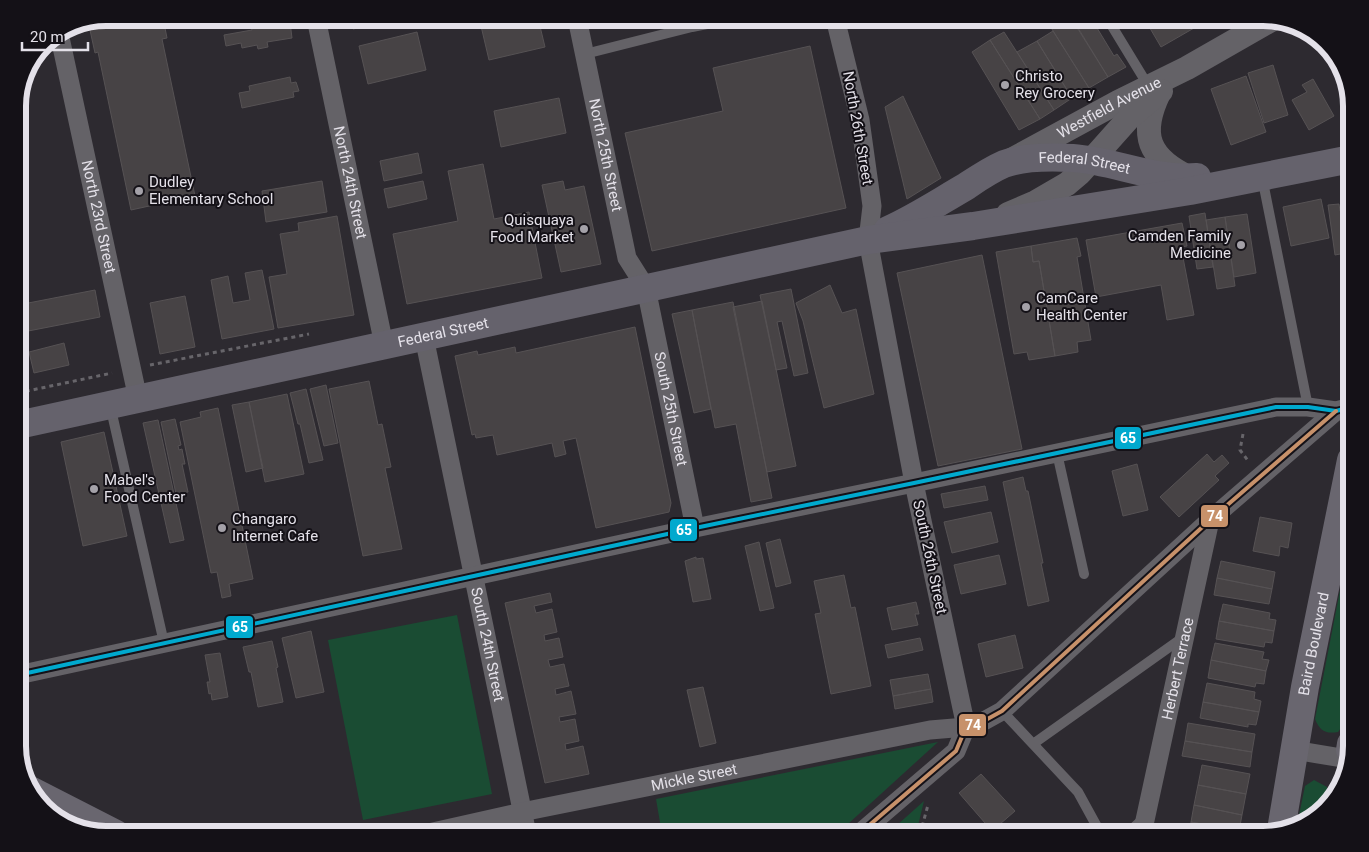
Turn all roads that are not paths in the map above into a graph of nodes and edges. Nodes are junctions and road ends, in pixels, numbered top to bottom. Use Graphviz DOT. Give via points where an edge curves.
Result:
graph roads {
  1 [pos="318,26"];
  2 [pos="579,26"];
  3 [pos="692,26"];
  4 [pos="837,26"];
  5 [pos="1113,26"];
  6 [pos="1260,26"];
  7 [pos="61,41"];
  8 [pos="585,54"];
  9 [pos="1154,90"];
  10 [pos="1343,160"];
  11 [pos="1090,161"];
  12 [pos="1006,163"];
  13 [pos="1318,164"];
  14 [pos="1262,176"];
  15 [pos="1190,178"];
  16 [pos="973,226"];
  17 [pos="868,240"];
  18 [pos="646,288"];
  19 [pos="424,337"];
  20 [pos="384,345"];
  21 [pos="138,399"];
  22 [pos="110,405"];
  23 [pos="1308,407"];
  24 [pos="1343,409"];
  25 [pos="1343,410"];
  26 [pos="26,423"];
  27 [pos="1057,453"];
  28 [pos="914,484"];
  29 [pos="1343,503"];
  30 [pos="1210,520"];
  31 [pos="695,528"];
  32 [pos="1084,574"];
  33 [pos="474,575"];
  34 [pos="1185,635"];
  35 [pos="164,643"];
  36 [pos="26,673"];
  37 [pos="1002,711"];
  38 [pos="966,727"];
  39 [pos="1033,744"];
  40 [pos="1294,750"];
  41 [pos="1342,758"];
  42 [pos="61,811"];
  43 [pos="522,812"];
  44 [pos="1282,823"];
  45 [pos="93,824"];
  46 [pos="460,826"];
  47 [pos="525,826"];
  48 [pos="868,826"];
  49 [pos="1097,826"];
  50 [pos="1143,826"];
  1 -- 20 [label="street, North 24th Street"];
  2 -- 8 [label="street, North 25th Street"];
  3 -- 8 [label="lane"];
  4 -- 17 [label="street, North 26th Street" via="860,120 872,206"];
  5 -- 9 [label="lane"];
  6 -- 9 [label="street, Westfield Avenue"];
  7 -- 21 [label="street, North 23rd Street"];
  8 -- 18 [label="street, North 25th Street" via="627,258"];
  9 -- 11 [label="street, Westfield Avenue"];
  9 -- 12 [label="street, Westfield Avenue"];
  9 -- 15 [label="street" via="1149,117 1150,140 1166,165"];
  10 -- 13 [label="main road, Federal Street"];
  11 -- 12 [label="main road, Federal Street" via="1044,158"];
  11 -- 15 [label="main road, Federal Street" via="1146,174"];
  11 -- 16 [label="street, Westfield Avenue" via="1067,184 1051,194 1015,212"];
  12 -- 17 [label="main road, Federal Street" via="913,218"];
  13 -- 14 [label="main road, Federal Street"];
  13 -- 15 [label="main road, Federal Street"];
  14 -- 16 [label="main road, Federal Street"];
  14 -- 23 [label="lane"];
  16 -- 17 [label="main road, Federal Street"];
  17 -- 18 [label="main road, Federal Street"];
  17 -- 28 [label="street, South 26th Street"];
  18 -- 19 [label="main road, Federal Street"];
  18 -- 31 [label="street, South 25th Street"];
  19 -- 20 [label="main road, Federal Street"];
  19 -- 33 [label="street, South 24th Street"];
  20 -- 21 [label="main road, Federal Street"];
  21 -- 22 [label="main road, Federal Street"];
  22 -- 26 [label="main road, Federal Street"];
  22 -- 35 [label="lane"];
  23 -- 24 [label="street"];
  23 -- 27 [label="street" via="1276,407"];
  25 -- 30 [label="street, Mickle Street"];
  27 -- 28 [label="street"];
  27 -- 32 [label="lane"];
  28 -- 31 [label="street"];
  28 -- 38 [label="street, South 26th Street"];
  29 -- 40 [label="main road, Baird Boulevard"];
  30 -- 34 [label="street, Herbert Terrace"];
  30 -- 37 [label="street, Mickle Street"];
  31 -- 33 [label="street"];
  33 -- 35 [label="street"];
  33 -- 43 [label="street, South 24th Street"];
  34 -- 39 [label="lane"];
  34 -- 50 [label="street, Herbert Terrace"];
  35 -- 36 [label="street"];
  37 -- 38 [label="street, Mickle Street"];
  37 -- 39 [label="lane"];
  38 -- 43 [label="street, Mickle Street" via="930,730"];
  38 -- 48 [label="street" via="956,751"];
  39 -- 49 [label="lane" via="1078,792"];
  40 -- 41 [label="street"];
  40 -- 44 [label="main road, Baird Boulevard"];
  42 -- 45 [label="main road"];
  43 -- 46 [label="street, Mickle Street"];
  43 -- 47 [label="street, South 24th Street"];
}
